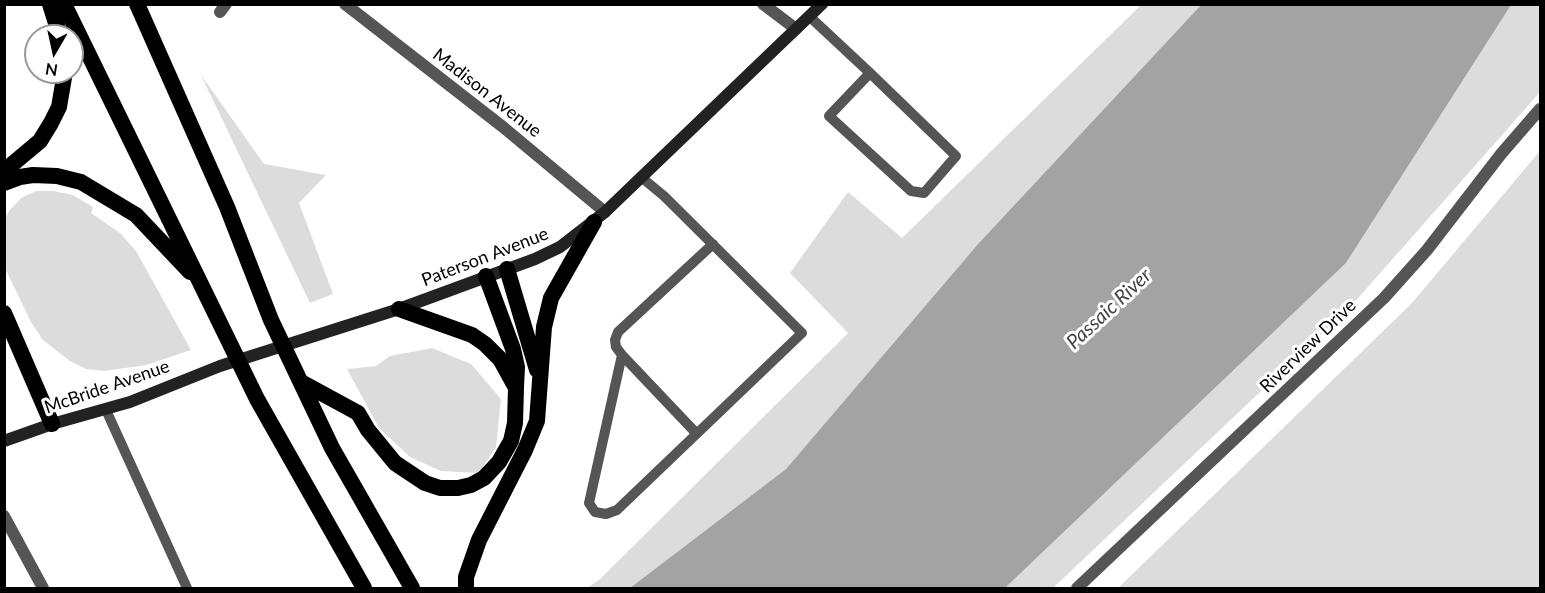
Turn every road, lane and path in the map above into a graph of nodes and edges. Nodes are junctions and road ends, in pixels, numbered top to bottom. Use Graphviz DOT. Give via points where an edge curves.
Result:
graph roads {
  1 [pos="50,4"];
  2 [pos="63,4"];
  3 [pos="137,4"];
  4 [pos="345,4"];
  5 [pos="763,4"];
  6 [pos="822,4"];
  7 [pos="809,16"];
  8 [pos="56,24"];
  9 [pos="796,29"];
  10 [pos="870,73"];
  11 [pos="63,84"];
  12 [pos="1540,109"];
  13 [pos="4,171"];
  14 [pos="641,177"];
  15 [pos="4,183"];
  16 [pos="600,217"];
  17 [pos="712,244"];
  18 [pos="507,269"];
  19 [pos="486,276"];
  20 [pos="203,287"];
  21 [pos="399,309"];
  22 [pos="4,313"];
  23 [pos="622,356"];
  24 [pos="220,366"];
  25 [pos="539,376"];
  26 [pos="300,382"];
  27 [pos="516,388"];
  28 [pos="106,410"];
  29 [pos="52,424"];
  30 [pos="696,433"];
  31 [pos="4,441"];
  32 [pos="4,516"];
  33 [pos="43,588"];
  34 [pos="187,588"];
  35 [pos="364,588"];
  36 [pos="412,588"];
  37 [pos="466,588"];
  38 [pos="1077,588"];
  1 -- 8 [label="highway"];
  2 -- 20 [label="highway"];
  3 -- 26 [label="highway"];
  4 -- 16 [label="street, Madison Avenue" via="503,127"];
  5 -- 9 [label="street"];
  6 -- 7 [label="main road, Paterson Avenue"];
  7 -- 9 [label="main road, Paterson Avenue"];
  7 -- 10 [label="lane"];
  9 -- 14 [label="main road, Paterson Avenue"];
  10 -- 10 [label="lane" via="956,156 924,193 911,191 829,116"];
  11 -- 13 [label="highway" via="59,107 40,141"];
  12 -- 38 [label="street, Riverview Drive" via="1384,298"];
  14 -- 16 [label="main road, Paterson Avenue"];
  14 -- 17 [label="lane"];
  15 -- 20 [label="highway" via="33,175 81,182 136,215"];
  16 -- 18 [label="main road, Paterson Avenue" via="560,247"];
  16 -- 25 [label="highway" via="551,298"];
  17 -- 23 [label="lane" via="618,332 616,347"];
  17 -- 30 [label="lane" via="802,333"];
  18 -- 19 [label="main road, Paterson Avenue"];
  18 -- 25 [label="highway"];
  19 -- 21 [label="main road, Paterson Avenue"];
  19 -- 27 [label="highway" via="513,349"];
  20 -- 35 [label="highway" via="257,399"];
  21 -- 24 [label="main road, Paterson Avenue"];
  21 -- 27 [label="highway" via="472,335 500,359"];
  22 -- 29 [label="highway"];
  23 -- 30 [label="lane"];
  23 -- 30 [label="lane" via="589,503 595,512 606,514 616,510"];
  24 -- 28 [label="main road, McBride Avenue"];
  25 -- 37 [label="highway" via="537,421 479,540"];
  26 -- 27 [label="highway" via="358,413 395,463 440,488 471,485 499,462 511,441"];
  26 -- 36 [label="highway" via="332,448"];
  28 -- 29 [label="main road, McBride Avenue"];
  28 -- 34 [label="lane"];
  29 -- 31 [label="main road, McBride Avenue"];
  32 -- 33 [label="street"];
}
